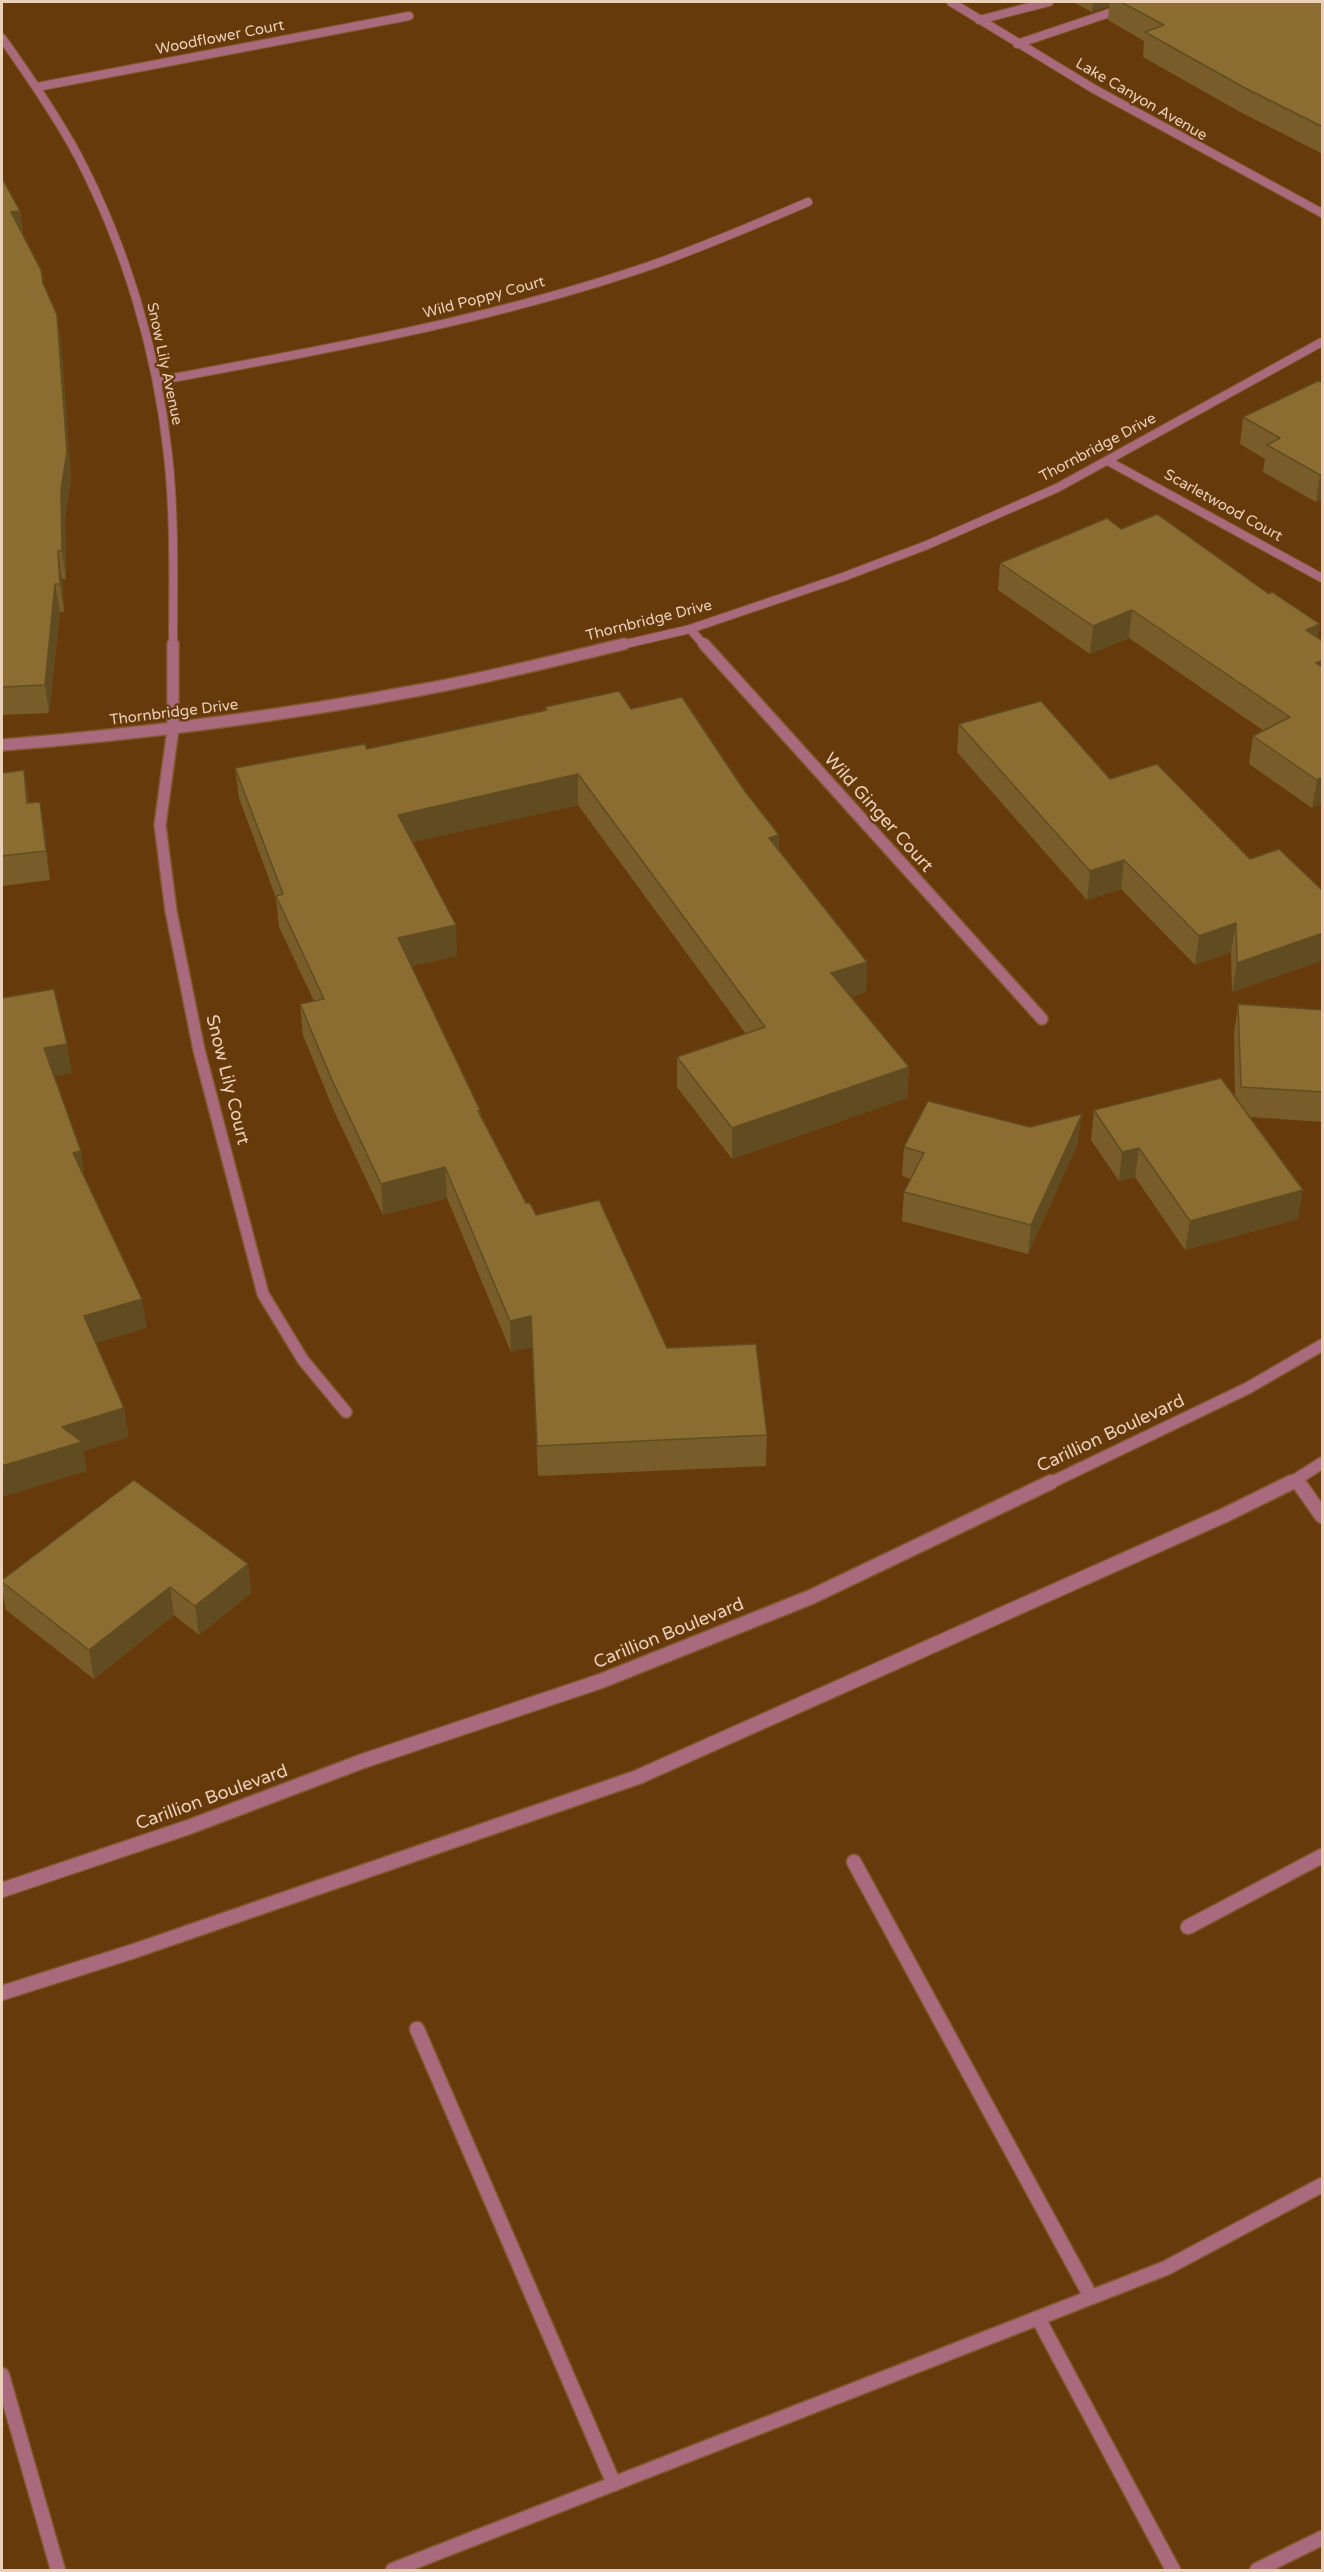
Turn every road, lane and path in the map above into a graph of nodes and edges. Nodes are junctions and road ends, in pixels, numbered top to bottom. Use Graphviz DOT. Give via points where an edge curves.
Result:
graph roads {
  1 [pos="951,2"];
  2 [pos="1049,2"];
  3 [pos="1142,2"];
  4 [pos="409,16"];
  5 [pos="979,20"];
  6 [pos="2,38"];
  7 [pos="1017,44"];
  8 [pos="37,87"];
  9 [pos="808,202"];
  10 [pos="1323,213"];
  11 [pos="1323,342"];
  12 [pos="157,381"];
  13 [pos="1108,461"];
  14 [pos="1323,578"];
  15 [pos="690,629"];
  16 [pos="173,729"];
  17 [pos="2,745"];
  18 [pos="1042,1019"];
  19 [pos="1323,1345"];
  20 [pos="346,1412"];
  21 [pos="1323,1463"];
  22 [pos="1296,1480"];
  23 [pos="1323,1516"];
  24 [pos="1323,1856"];
  25 [pos="854,1862"];
  26 [pos="2,1890"];
  27 [pos="1188,1927"];
  28 [pos="2,1994"];
  29 [pos="417,2029"];
  30 [pos="1323,2185"];
  31 [pos="1090,2297"];
  32 [pos="1038,2318"];
  33 [pos="2,2375"];
  34 [pos="614,2484"];
  35 [pos="1323,2538"];
  36 [pos="58,2571"];
  37 [pos="393,2571"];
  38 [pos="1173,2571"];
  39 [pos="1257,2571"];
  1 -- 5 [label="street, Lake Canyon Avenue"];
  2 -- 5 [label="street"];
  3 -- 7 [label="street"];
  4 -- 8 [label="street, Woodflower Court"];
  5 -- 7 [label="street, Lake Canyon Avenue"];
  6 -- 8 [label="street, Snow Lily Avenue"];
  7 -- 10 [label="street, Lake Canyon Avenue" via="1202,150"];
  8 -- 12 [label="street, Snow Lily Avenue" via="78,156 112,229 139,308"];
  9 -- 12 [label="street, Wild Poppy Court" via="720,241 564,291 353,345"];
  11 -- 13 [label="street, Thornbridge Drive"];
  12 -- 16 [label="street, Snow Lily Avenue" via="173,518"];
  13 -- 14 [label="street, Scarletwood Court"];
  13 -- 15 [label="street, Thornbridge Drive" via="1057,488 927,545"];
  15 -- 16 [label="street, Thornbridge Drive" via="422,690"];
  15 -- 18 [label="street, Wild Ginger Court"];
  16 -- 17 [label="street, Thornbridge Drive"];
  16 -- 20 [label="street, Snow Lily Court" via="160,825 171,911 199,1050 263,1294 303,1360"];
  19 -- 26 [label="street, Carillion Boulevard" via="1248,1388 811,1597 601,1681"];
  21 -- 22 [label="street"];
  22 -- 23 [label="street"];
  22 -- 28 [label="street" via="638,1777"];
  24 -- 27 [label="street"];
  25 -- 31 [label="street"];
  29 -- 34 [label="street"];
  30 -- 31 [label="street" via="1166,2268"];
  31 -- 32 [label="street"];
  32 -- 34 [label="street"];
  32 -- 38 [label="street"];
  33 -- 36 [label="street"];
  34 -- 37 [label="street"];
  35 -- 39 [label="street"];
}
